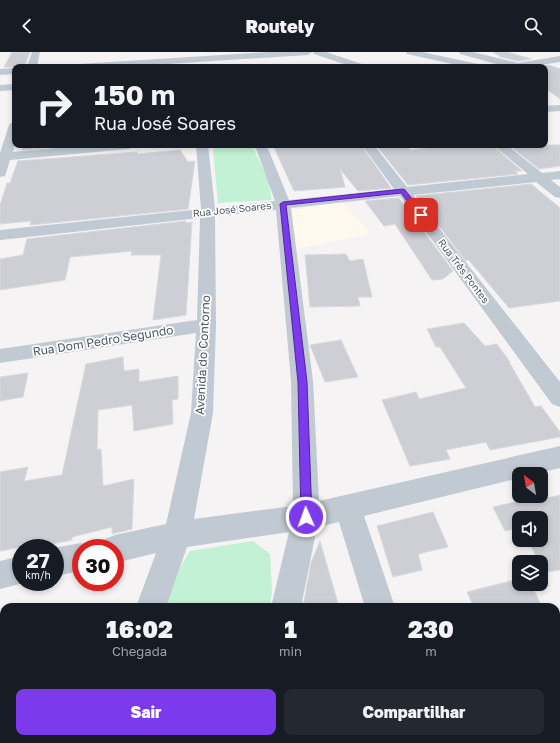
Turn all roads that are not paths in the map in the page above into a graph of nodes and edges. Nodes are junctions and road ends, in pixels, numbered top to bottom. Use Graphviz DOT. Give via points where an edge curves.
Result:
graph roads {
  1 [pos="36,52"];
  2 [pos="308,52"];
  3 [pos="317,52"];
  4 [pos="410,52"];
  5 [pos="463,52"];
  6 [pos="529,54"];
  7 [pos="230,55"];
  8 [pos="92,56"];
  9 [pos="555,60"];
  10 [pos="33,64"];
  11 [pos="89,64"];
  12 [pos="129,64"];
  13 [pos="249,64"];
  14 [pos="353,64"];
  15 [pos="464,64"];
  16 [pos="508,64"];
  17 [pos="528,64"];
  18 [pos="560,65"];
  19 [pos="12,71"];
  20 [pos="0,72"];
  21 [pos="12,87"];
  22 [pos="0,88"];
  23 [pos="560,108"];
  24 [pos="548,109"];
  25 [pos="12,131"];
  26 [pos="94,148"];
  27 [pos="202,148"];
  28 [pos="261,148"];
  29 [pos="370,148"];
  30 [pos="504,148"];
  31 [pos="2,156"];
  32 [pos="0,173"];
  33 [pos="560,174"];
  34 [pos="539,177"];
  35 [pos="403,191"];
  36 [pos="560,194"];
  37 [pos="283,204"];
  38 [pos="208,211"];
  39 [pos="0,235"];
  40 [pos="206,325"];
  41 [pos="0,356"];
  42 [pos="560,398"];
  43 [pos="560,457"];
  44 [pos="348,507"];
  45 [pos="306,517"];
  46 [pos="177,535"];
  47 [pos="124,547"];
  48 [pos="12,572"];
  49 [pos="0,575"];
  50 [pos="152,603"];
  51 [pos="287,603"];
  52 [pos="379,603"];
  1 -- 10 [label="street"];
  2 -- 7 [label="street"];
  3 -- 14 [label="street"];
  4 -- 15 [label="street"];
  5 -- 16 [label="street"];
  6 -- 9 [label="street"];
  7 -- 12 [label="street"];
  7 -- 13 [label="street"];
  8 -- 11 [label="street"];
  9 -- 17 [label="street"];
  9 -- 18 [label="street"];
  19 -- 20 [label="street"];
  21 -- 22 [label="street"];
  23 -- 24 [label="street"];
  25 -- 31 [label="street"];
  26 -- 31 [label="street"];
  27 -- 38 [label="street, Avenida do Contorno"];
  28 -- 37 [label="street"];
  29 -- 35 [label="street, Rua Três Pontes"];
  30 -- 34 [label="street"];
  31 -- 32 [label="street"];
  33 -- 34 [label="street, Rua José Soares"];
  34 -- 35 [label="street, Rua José Soares"];
  34 -- 36 [label="street"];
  35 -- 37 [label="street, Rua José Soares"];
  35 -- 42 [label="street, Rua Três Pontes"];
  37 -- 38 [label="street, Rua José Soares"];
  37 -- 45 [label="street" via="302,382"];
  38 -- 39 [label="street, Rua José Soares"];
  38 -- 40 [label="street, Avenida do Contorno"];
  40 -- 41 [label="street, Rua Dom Pedro Segundo"];
  40 -- 46 [label="street, Avenida do Contorno" via="202,413"];
  43 -- 44 [label="street"];
  44 -- 45 [label="street"];
  44 -- 52 [label="street"];
  45 -- 46 [label="street"];
  45 -- 51 [label="street"];
  46 -- 47 [label="street"];
  46 -- 50 [label="street, Avenida do Contorno"];
  48 -- 49 [label="street"];
}
